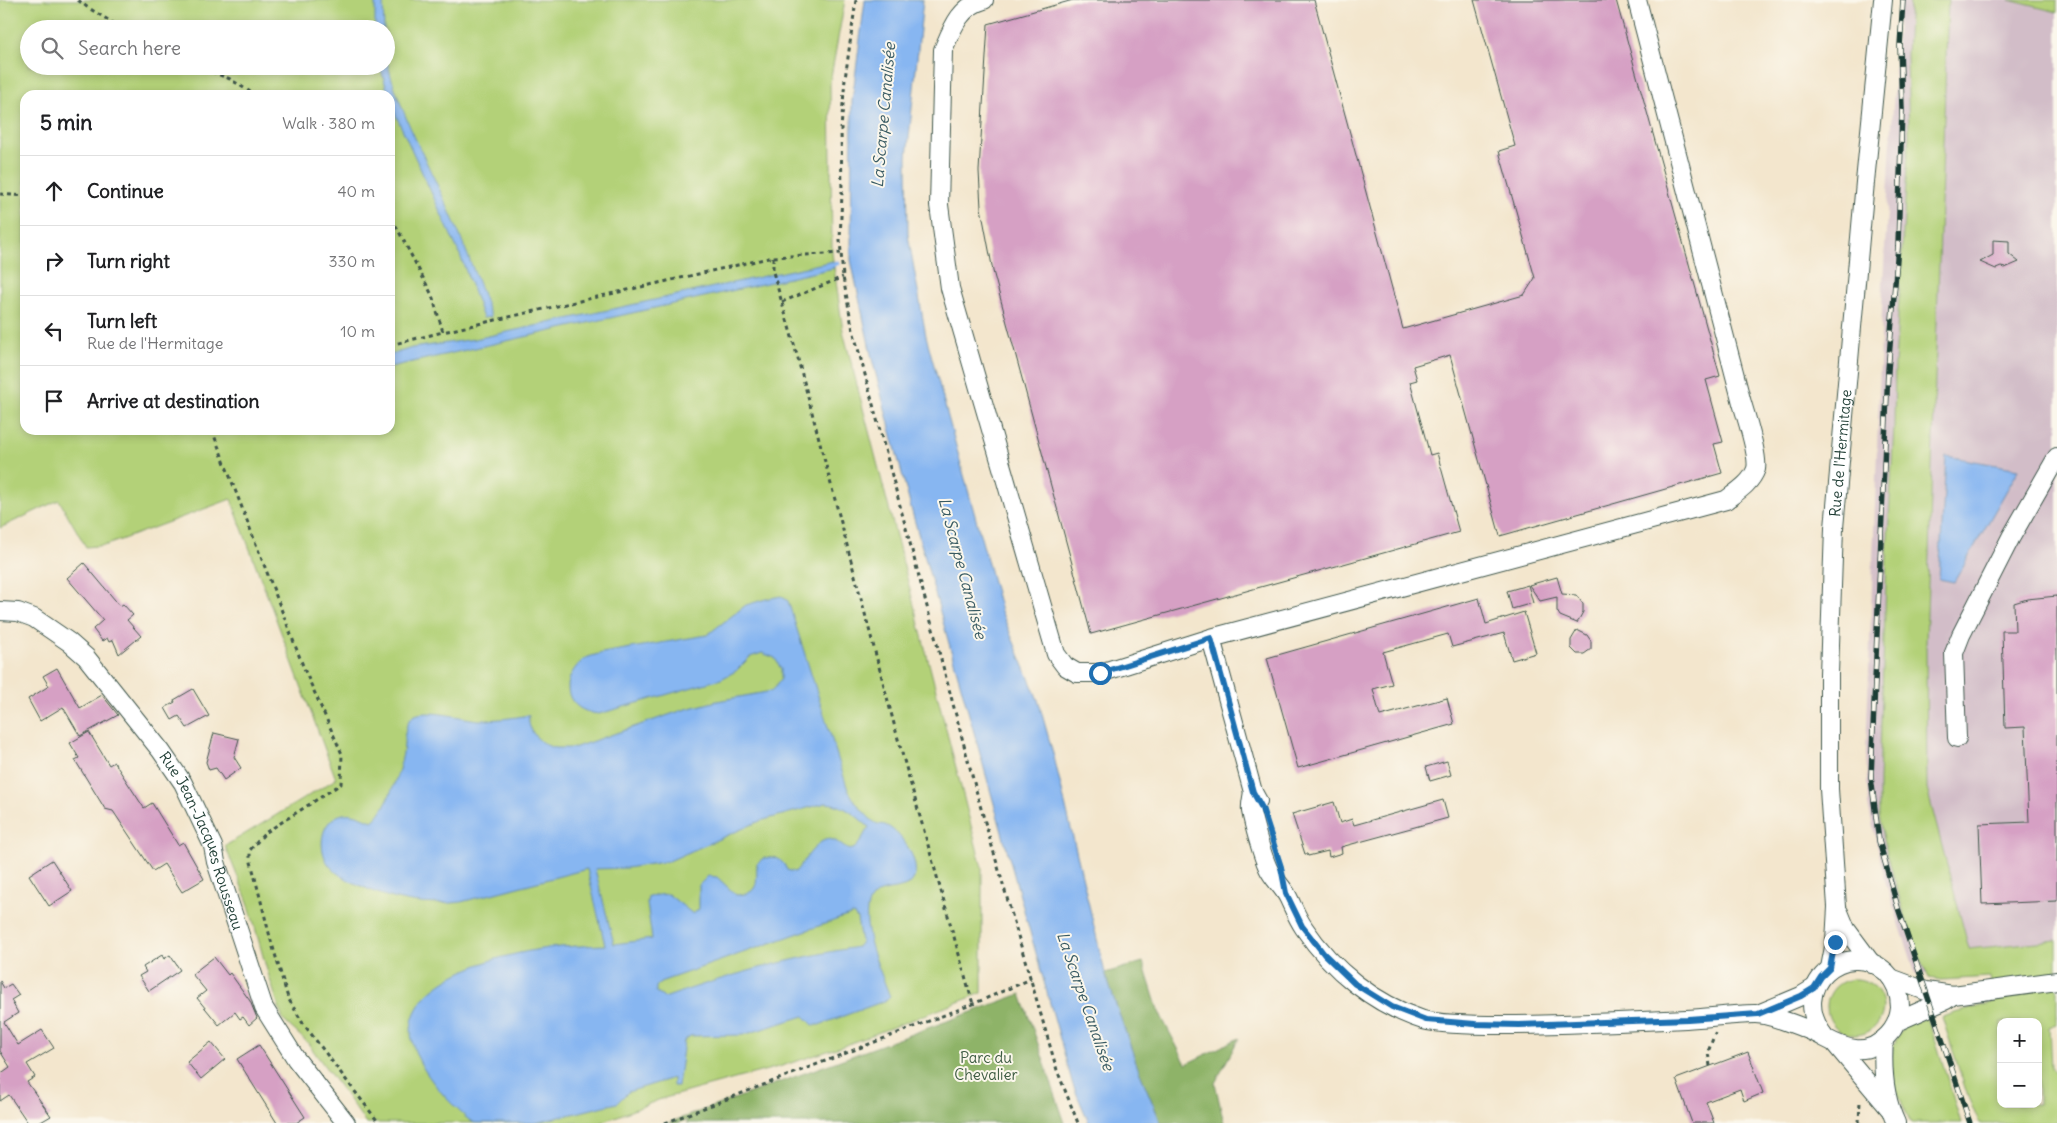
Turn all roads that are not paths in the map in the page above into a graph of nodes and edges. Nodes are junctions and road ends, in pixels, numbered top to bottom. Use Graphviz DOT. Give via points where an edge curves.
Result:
graph roads {
  1 [pos="984,0"];
  2 [pos="1637,0"];
  3 [pos="1883,0"];
  4 [pos="2057,457"];
  5 [pos="0,610"];
  6 [pos="1211,638"];
  7 [pos="1956,738"];
  8 [pos="1837,907"];
  9 [pos="1872,964"];
  10 [pos="1830,968"];
  11 [pos="1891,978"];
  12 [pos="2057,981"];
  13 [pos="1814,988"];
  14 [pos="1953,995"];
  15 [pos="1758,1014"];
  16 [pos="1896,1022"];
  17 [pos="1884,1039"];
  18 [pos="1830,1041"];
  19 [pos="1893,1115"];
  20 [pos="346,1123"];
  1 -- 6 [label="street" via="964,10 943,50 939,205 950,288 1056,654 1065,666 1077,673 1100,673"];
  2 -- 6 [label="street" via="1748,420 1756,469 1745,486 1726,500"];
  3 -- 8 [label="street, Rue de l'Hermitage" via="1834,528 1829,780"];
  4 -- 7 [label="street" via="2011,537 1954,653"];
  5 -- 20 [label="street, Rue Jean-Jacques Rousseau" via="34,618 86,657 183,783 213,846 264,1008 296,1059"];
  6 -- 15 [label="street" via="1253,792 1262,808 1286,893 1307,933 1355,984 1392,1007 1426,1020 1475,1024 1519,1025"];
  8 -- 9 [label="street, Rue de l'Hermitage" via="1846,929"];
  8 -- 10 [label="street, Rue de l'Hermitage"];
  9 -- 10 [label="street" via="1851,961"];
  9 -- 11 [label="street"];
  10 -- 13 [label="street"];
  11 -- 14 [label="street"];
  11 -- 16 [label="street" via="1899,995"];
  12 -- 14 [label="street"];
  13 -- 15 [label="street"];
  13 -- 18 [label="street" via="1812,1014 1817,1027"];
  14 -- 16 [label="street"];
  15 -- 18 [label="street"];
  16 -- 17 [label="street"];
  17 -- 18 [label="street" via="1861,1049 1848,1049"];
  17 -- 19 [label="street" via="1884,1076"];
  18 -- 19 [label="street"];
}
